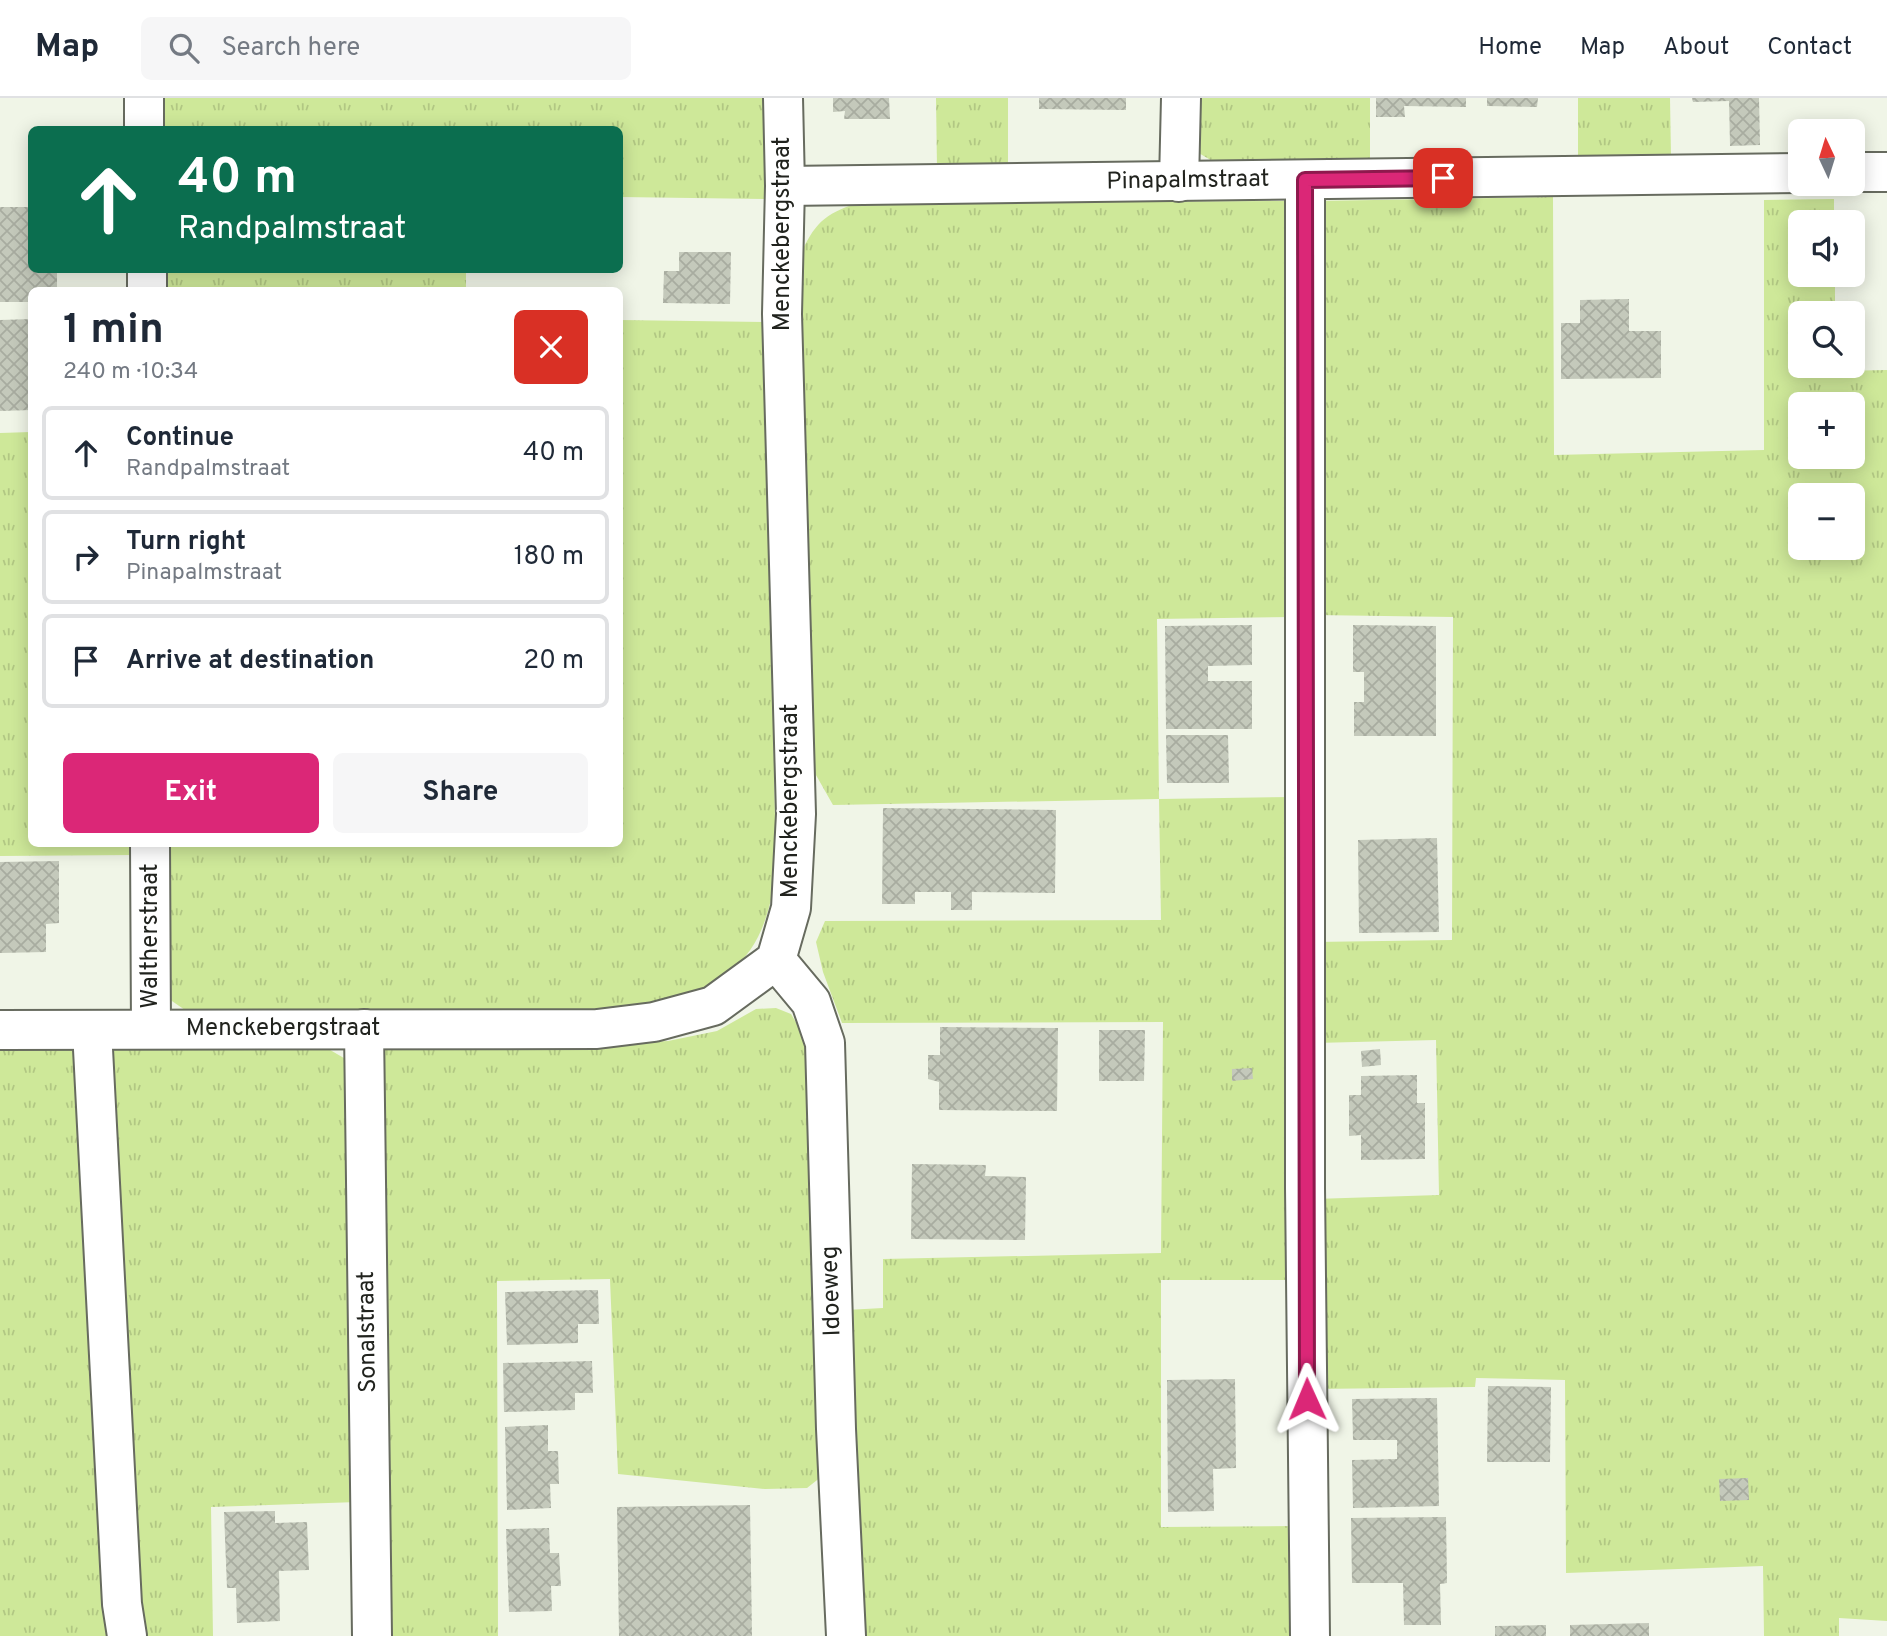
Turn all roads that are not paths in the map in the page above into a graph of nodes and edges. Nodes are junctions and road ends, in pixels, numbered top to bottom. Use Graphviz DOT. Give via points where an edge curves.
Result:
graph roads {
  1 [pos="144,98"];
  2 [pos="783,98"];
  3 [pos="1181,98"];
  4 [pos="144,126"];
  5 [pos="1866,172"];
  6 [pos="1887,172"];
  7 [pos="1788,173"];
  8 [pos="1305,180"];
  9 [pos="1179,182"];
  10 [pos="785,186"];
  11 [pos="150,847"];
  12 [pos="776,960"];
  13 [pos="364,1028"];
  14 [pos="151,1029"];
  15 [pos="0,1030"];
  16 [pos="92,1030"];
  17 [pos="127,1636"];
  18 [pos="372,1636"];
  19 [pos="846,1636"];
  20 [pos="1310,1636"];
  1 -- 4 [label="street"];
  2 -- 10 [label="street, Menckebergstraat"];
  3 -- 9 [label="street"];
  5 -- 6 [label="street"];
  7 -- 8 [label="street, Pinapalmstraat"];
  8 -- 9 [label="street, Pinapalmstraat"];
  8 -- 20 [label="street"];
  9 -- 10 [label="street, Pinapalmstraat"];
  10 -- 12 [label="street, Menckebergstraat" via="782,328 796,814 791,908"];
  11 -- 14 [label="street, Waltherstraat"];
  12 -- 13 [label="street, Menckebergstraat" via="713,1006 654,1022 597,1029"];
  12 -- 19 [label="street, Idoeweg" via="811,1002 825,1043"];
  13 -- 14 [label="street, Menckebergstraat"];
  13 -- 18 [label="street, Sonalstraat"];
  14 -- 16 [label="street, Menckebergstraat"];
  15 -- 16 [label="street, Menckebergstraat"];
  16 -- 17 [label="street"];
}
